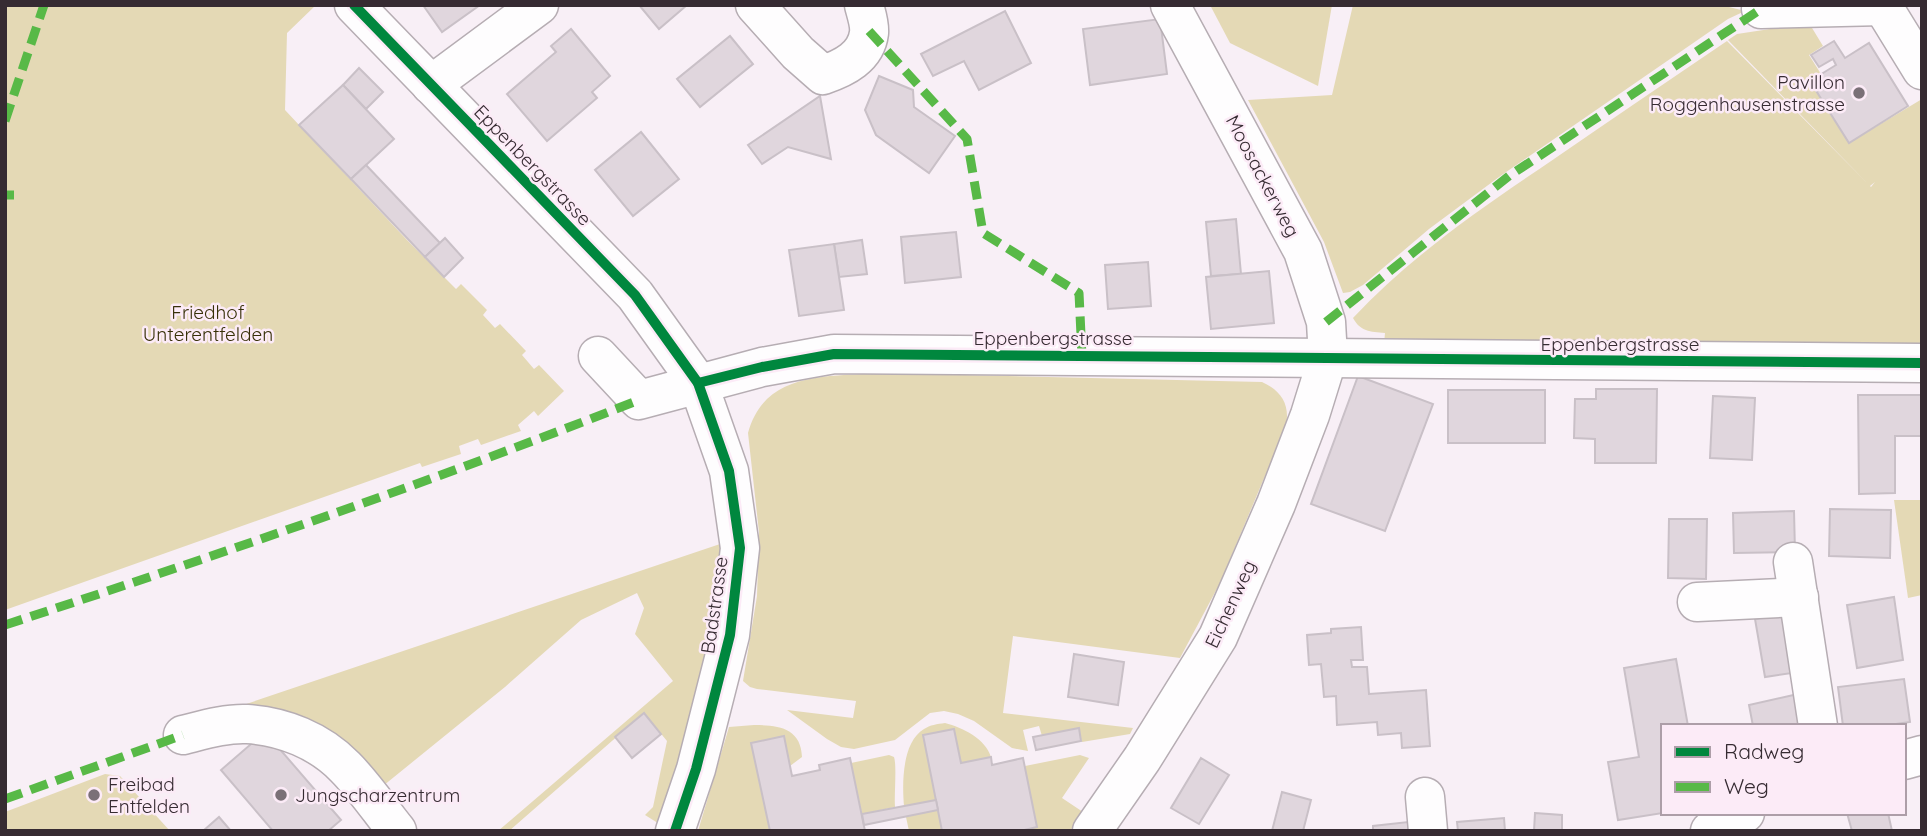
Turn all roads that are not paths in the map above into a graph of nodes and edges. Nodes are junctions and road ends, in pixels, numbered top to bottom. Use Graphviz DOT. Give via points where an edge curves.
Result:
graph roads {
  1 [pos="354,5"];
  2 [pos="539,5"];
  3 [pos="755,5"];
  4 [pos="864,5"];
  5 [pos="1170,5"];
  6 [pos="1883,6"];
  7 [pos="1762,9"];
  8 [pos="1922,70"];
  9 [pos="431,85"];
  10 [pos="598,356"];
  11 [pos="1328,357"];
  12 [pos="1922,363"];
  13 [pos="698,383"];
  14 [pos="1697,602"];
  15 [pos="1818,724"];
  16 [pos="183,735"];
  17 [pos="1741,815"];
  18 [pos="397,831"];
  19 [pos="675,831"];
  20 [pos="1092,831"];
  21 [pos="1710,831"];
  1 -- 9 [label="street, Eppenbergstrasse"];
  2 -- 9 [label="street"];
  3 -- 4 [label="street" via="823,75 844,68 863,50 869,31"];
  5 -- 11 [label="street, Moosackerweg" via="1303,251 1326,323"];
  6 -- 7 [label="street"];
  6 -- 8 [label="street"];
  9 -- 13 [label="street, Eppenbergstrasse" via="635,295"];
  10 -- 13 [label="street" via="639,400"];
  11 -- 12 [label="street, Eppenbergstrasse"];
  11 -- 13 [label="street, Eppenbergstrasse" via="834,354"];
  11 -- 20 [label="street, Eichenweg" via="1276,504 1218,637"];
  13 -- 19 [label="street, Badstrasse" via="729,471 740,548 730,635"];
  14 -- 15 [label="street" via="1796,579"];
  16 -- 18 [label="street" via="246,724 299,736 346,767"];
  17 -- 21 [label="street"];
}
